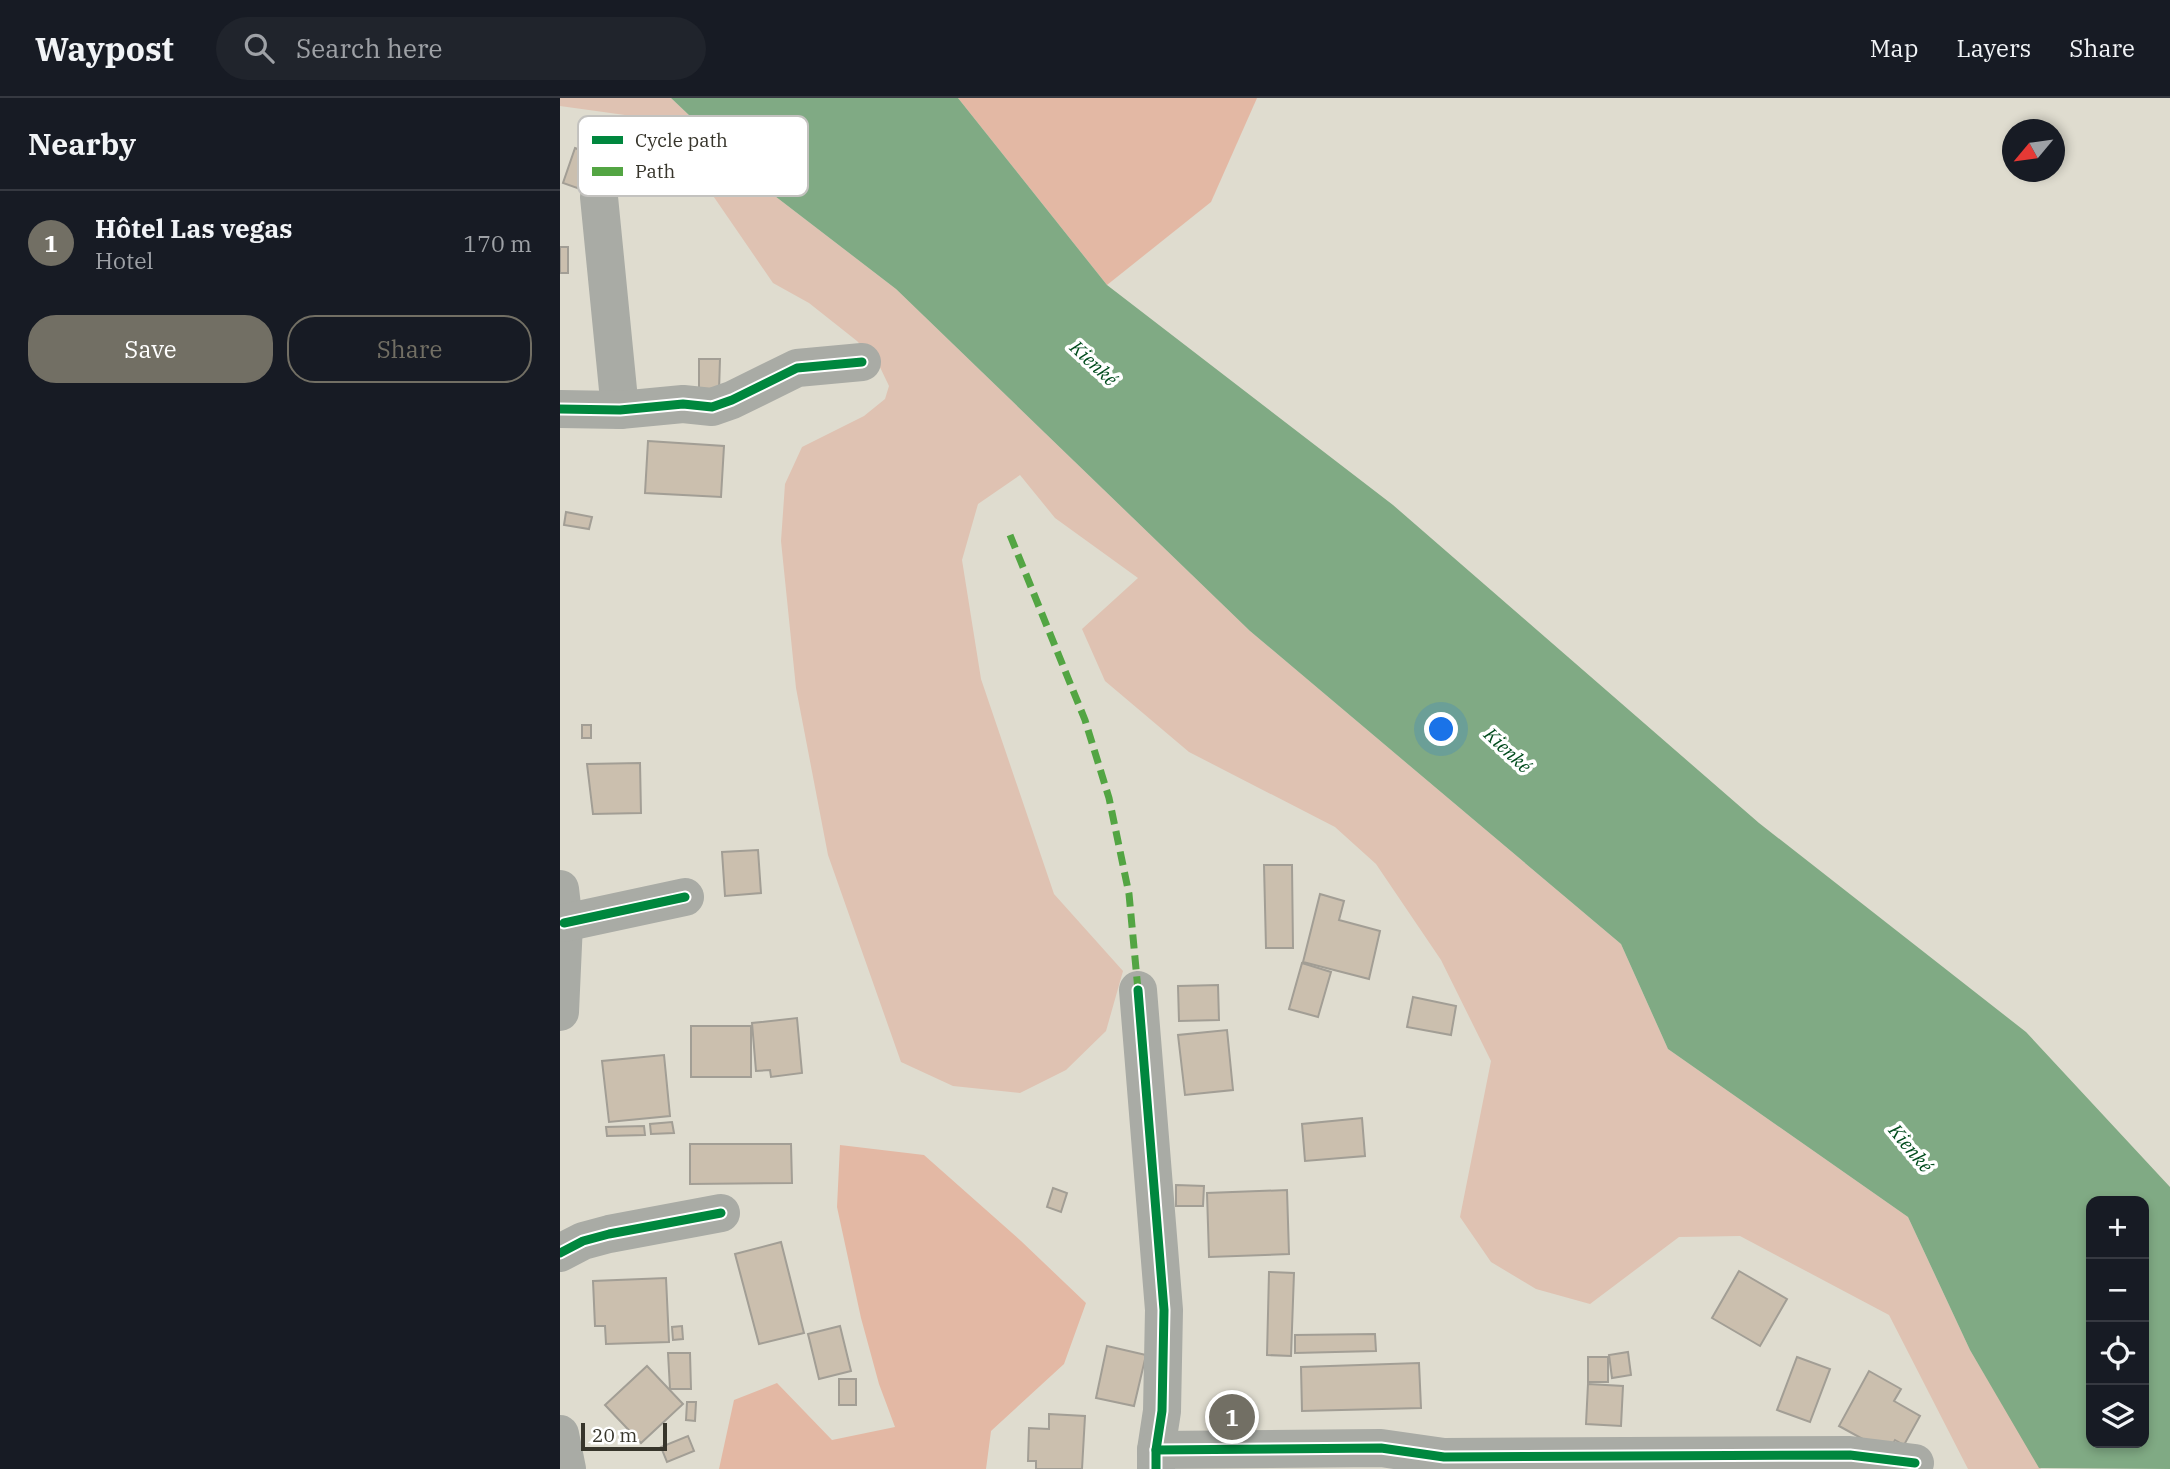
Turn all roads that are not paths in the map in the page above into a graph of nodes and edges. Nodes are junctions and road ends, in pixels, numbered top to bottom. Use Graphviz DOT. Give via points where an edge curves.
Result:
graph roads {
  1 [pos="599,197"];
  2 [pos="862,362"];
  3 [pos="560,409"];
  4 [pos="620,410"];
  5 [pos="685,897"];
  6 [pos="562,906"];
  7 [pos="1138,990"];
  8 [pos="560,1012"];
  9 [pos="721,1213"];
  10 [pos="560,1253"];
  11 [pos="560,1434"];
  12 [pos="1156,1459"];
  13 [pos="1914,1462"];
  14 [pos="1444,1463"];
  15 [pos="567,1469"];
  1 -- 4 [label="street"];
  2 -- 4 [label="street" via="797,368 712,407 683,404"];
  3 -- 4 [label="street"];
  5 -- 6 [label="street"];
  6 -- 8 [label="street"];
  7 -- 12 [label="street" via="1164,1310 1163,1411"];
  9 -- 10 [label="street" via="609,1234"];
  11 -- 15 [label="street"];
  12 -- 14 [label="street" via="1381,1448"];
  13 -- 14 [label="street" via="1850,1455"];
}
